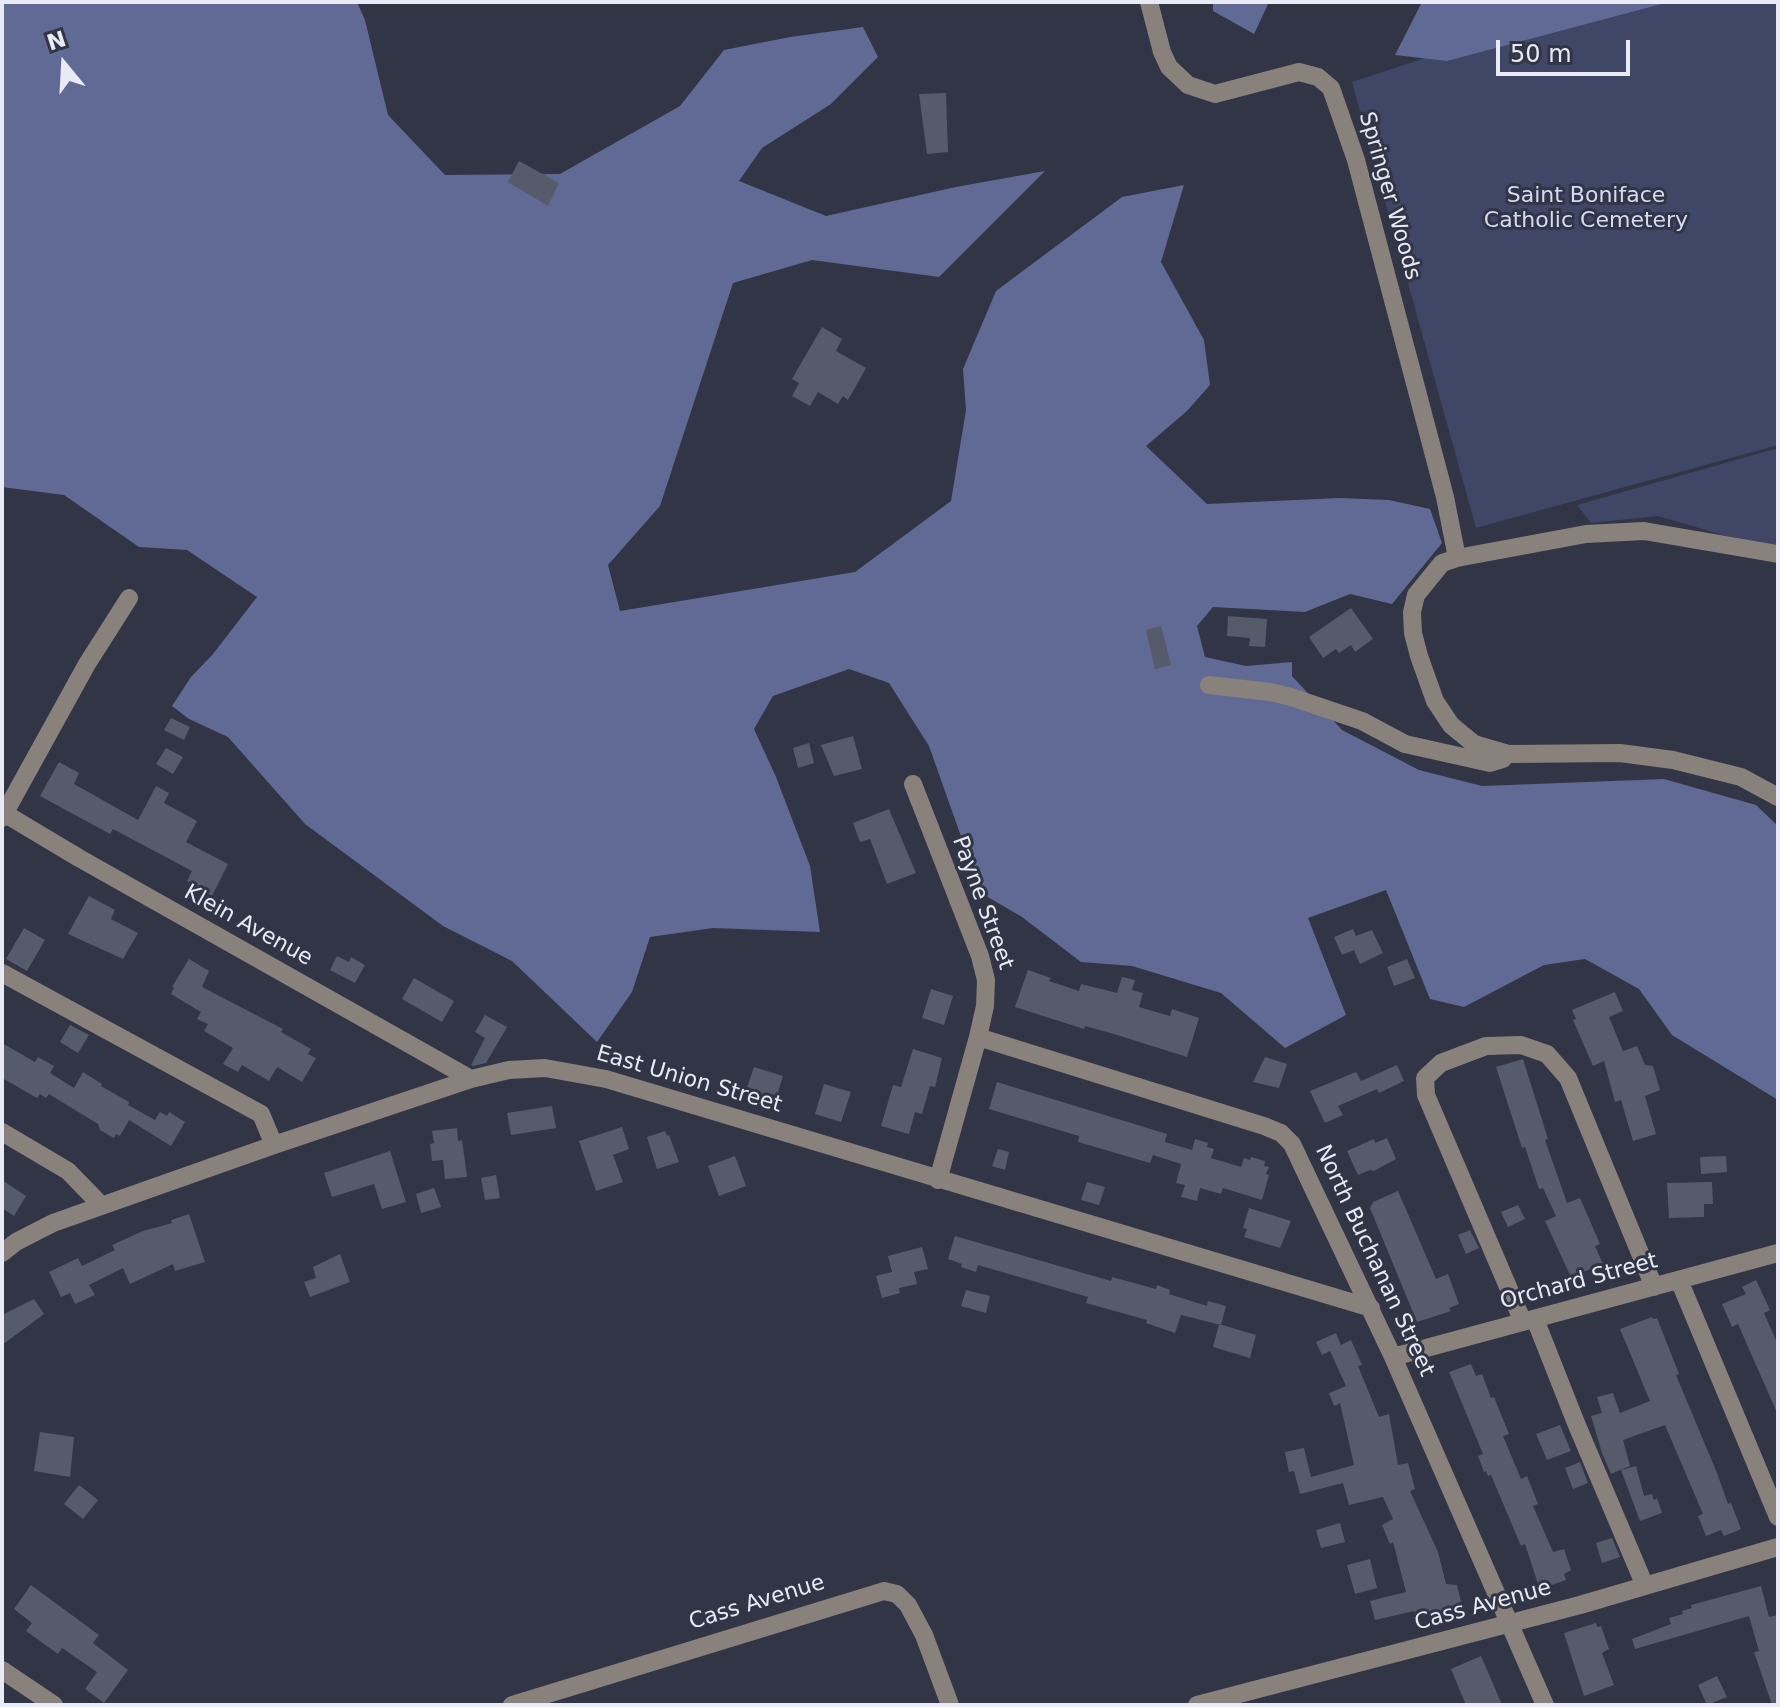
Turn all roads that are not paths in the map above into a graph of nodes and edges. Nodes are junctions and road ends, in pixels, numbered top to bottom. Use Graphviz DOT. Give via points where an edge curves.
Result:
graph roads {
  1 [pos="1149,2"];
  2 [pos="1778,554"];
  3 [pos="1457,558"];
  4 [pos="129,598"];
  5 [pos="1209,685"];
  6 [pos="1508,754"];
  7 [pos="913,784"];
  8 [pos="1778,797"];
  9 [pos="3,815"];
  10 [pos="2,973"];
  11 [pos="978,1037"];
  12 [pos="471,1079"];
  13 [pos="2,1132"];
  14 [pos="274,1145"];
  15 [pos="938,1180"];
  16 [pos="101,1205"];
  17 [pos="2,1253"];
  18 [pos="1778,1253"];
  19 [pos="1679,1280"];
  20 [pos="1654,1287"];
  21 [pos="1371,1308"];
  22 [pos="1529,1320"];
  23 [pos="1393,1357"];
  24 [pos="1778,1517"];
  25 [pos="1778,1547"];
  26 [pos="1645,1586"];
  27 [pos="1510,1624"];
  28 [pos="2,1670"];
  29 [pos="54,1705"];
  30 [pos="512,1705"];
  31 [pos="950,1705"];
  32 [pos="1197,1705"];
  33 [pos="1545,1705"];
  1 -- 3 [label="street, Springer Woods" via="1162,52 1188,85 1215,94 1299,72 1318,77 1331,88 1356,160"];
  2 -- 3 [label="street" via="1679,535 1616,531"];
  3 -- 6 [label="street" via="1442,563 1416,595 1413,633 1435,701 1451,725 1474,744"];
  4 -- 9 [label="street"];
  5 -- 6 [label="street" via="1291,697 1362,721 1405,744 1448,754 1490,763"];
  6 -- 8 [label="street" via="1620,753 1673,760 1741,777"];
  7 -- 11 [label="street, Payne Street" via="984,969 986,992"];
  9 -- 12 [label="street, Klein Avenue"];
  10 -- 14 [label="street" via="261,1114"];
  11 -- 15 [label="street, Payne Street"];
  11 -- 21 [label="street, North Buchanan Street" via="1281,1133 1301,1158"];
  12 -- 14 [label="street, East Union Street"];
  12 -- 15 [label="street, East Union Street" via="527,1067 606,1079"];
  13 -- 16 [label="street" via="68,1171"];
  14 -- 16 [label="street, East Union Street"];
  15 -- 21 [label="street, East Union Street"];
  16 -- 17 [label="street, East Union Street" via="32,1233"];
  18 -- 19 [label="street, Orchard Street"];
  19 -- 20 [label="street, Orchard Street"];
  19 -- 24 [label="street"];
  20 -- 22 [label="street, Orchard Street"];
  20 -- 22 [label="street" via="1568,1078 1547,1054 1521,1045 1486,1046 1441,1063 1425,1078 1426,1095"];
  21 -- 23 [label="street, North Buchanan Street"];
  22 -- 23 [label="street, Orchard Street"];
  22 -- 26 [label="street"];
  23 -- 27 [label="street, North Buchanan Street"];
  25 -- 26 [label="street, Cass Avenue"];
  26 -- 27 [label="street, Cass Avenue"];
  27 -- 32 [label="street, Cass Avenue"];
  27 -- 33 [label="street, North Buchanan Street"];
  28 -- 29 [label="street"];
  30 -- 31 [label="street, Cass Avenue" via="884,1591 908,1605"];
}
